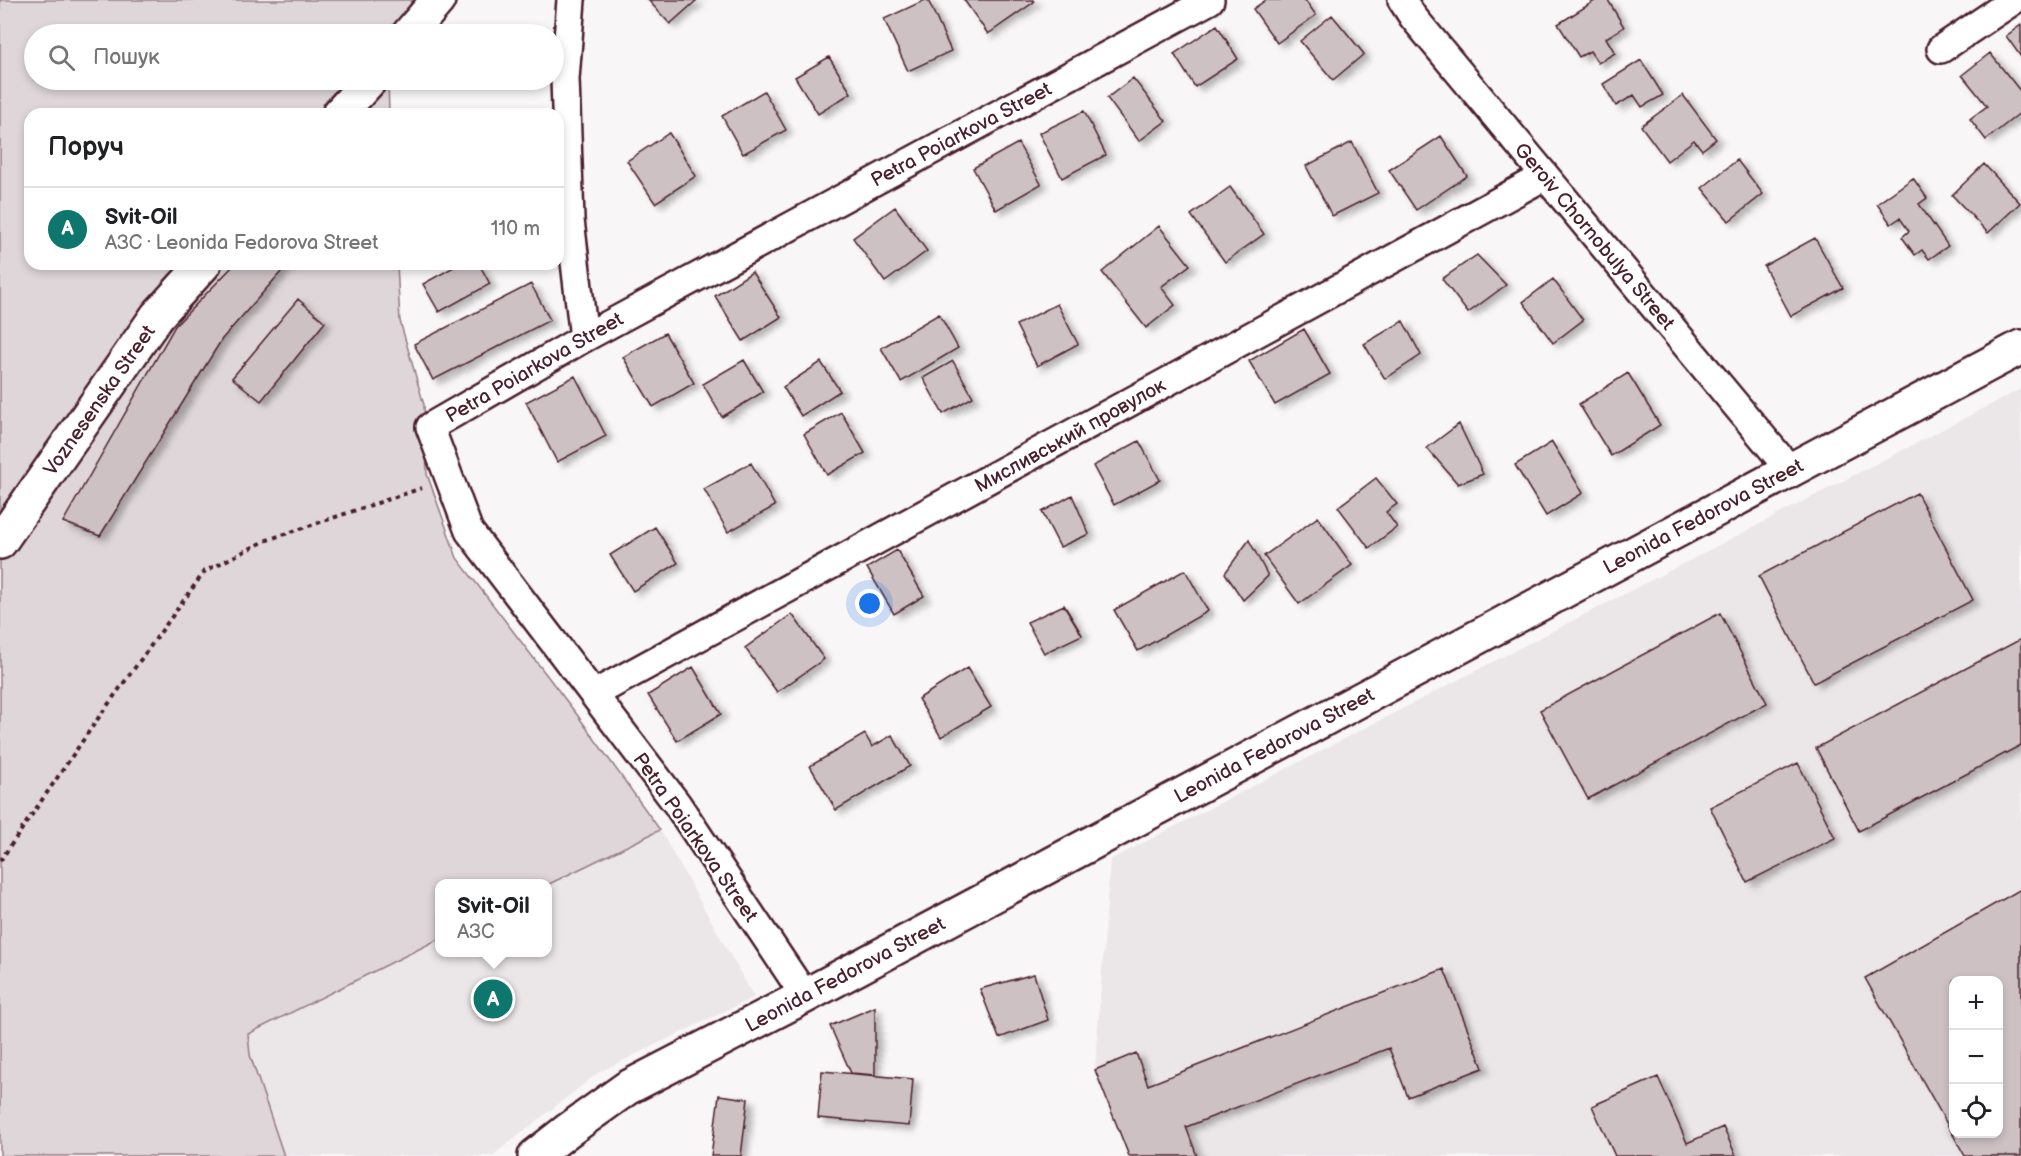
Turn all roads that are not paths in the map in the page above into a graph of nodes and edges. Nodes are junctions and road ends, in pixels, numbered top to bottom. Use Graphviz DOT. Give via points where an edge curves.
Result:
graph roads {
  1 [pos="438,0"];
  2 [pos="571,0"];
  3 [pos="1210,0"];
  4 [pos="1402,0"];
  5 [pos="2014,0"];
  6 [pos="418,24"];
  7 [pos="1941,49"];
  8 [pos="361,90"];
  9 [pos="344,108"];
  10 [pos="1545,176"];
  11 [pos="199,270"];
  12 [pos="584,338"];
  13 [pos="2021,347"];
  14 [pos="1790,470"];
  15 [pos="0,542"];
  16 [pos="594,694"];
  17 [pos="805,996"];
  18 [pos="536,1156"];
  1 -- 6 [label="street"];
  2 -- 12 [label="street" via="565,79 570,220"];
  3 -- 12 [label="street, Petra Poiarkova Street"];
  4 -- 10 [label="street, Geroiv Chornobulya Street"];
  5 -- 7 [label="street"];
  8 -- 9 [label="street"];
  10 -- 14 [label="street, Geroiv Chornobulya Street"];
  10 -- 16 [label="street, Мисливський провулок"];
  11 -- 15 [label="street, Voznesenska Street" via="157,316"];
  12 -- 16 [label="street, Petra Poiarkova Street" via="430,427 469,531"];
  13 -- 14 [label="street, Leonida Fedorova Street"];
  14 -- 17 [label="street, Leonida Fedorova Street"];
  16 -- 17 [label="street, Petra Poiarkova Street" via="677,804"];
  17 -- 18 [label="street, Leonida Fedorova Street" via="627,1088"];
}
